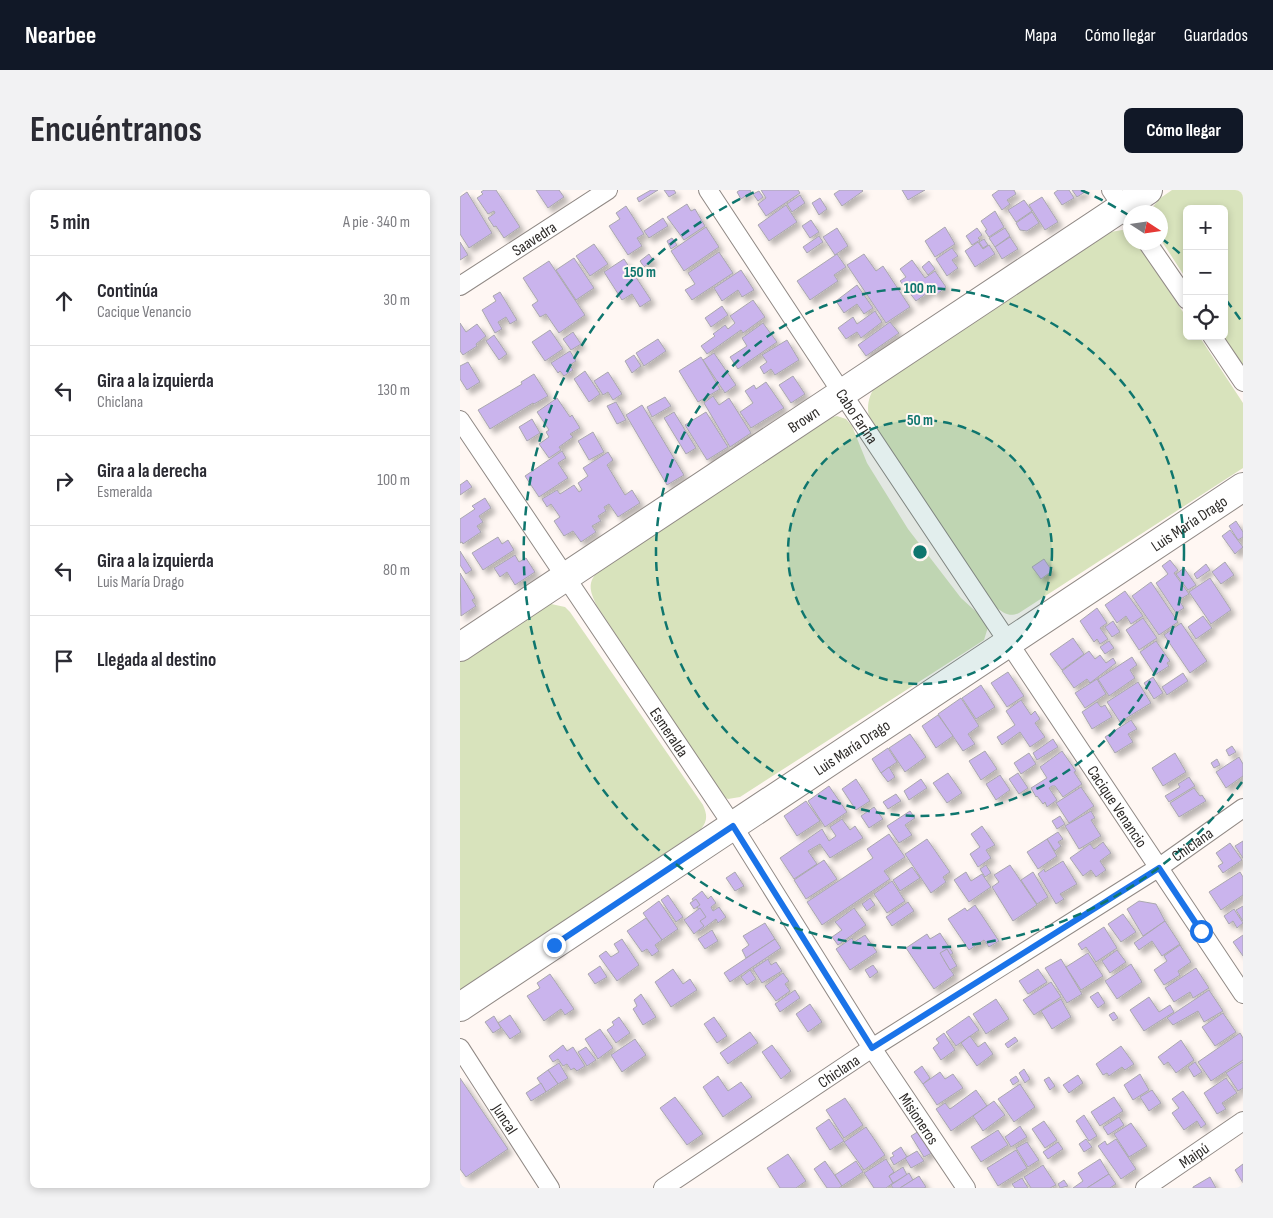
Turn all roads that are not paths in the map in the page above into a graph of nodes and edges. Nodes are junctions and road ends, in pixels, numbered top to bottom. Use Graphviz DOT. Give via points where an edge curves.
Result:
graph roads {
  1 [pos="608,190"];
  2 [pos="708,190"];
  3 [pos="1148,190"];
  4 [pos="1122,205"];
  5 [pos="1153,250"];
  6 [pos="460,286"];
  7 [pos="1184,295"];
  8 [pos="1215,340"];
  9 [pos="1243,382"];
  10 [pos="842,394"];
  11 [pos="460,420"];
  12 [pos="1243,487"];
  13 [pos="565,577"];
  14 [pos="1009,642"];
  15 [pos="460,647"];
  16 [pos="1243,808"];
  17 [pos="733,826"];
  18 [pos="1159,868"];
  19 [pos="1243,994"];
  20 [pos="460,1007"];
  21 [pos="460,1048"];
  22 [pos="872,1048"];
  23 [pos="1243,1122"];
  24 [pos="550,1188"];
  25 [pos="663,1188"];
  26 [pos="966,1188"];
  27 [pos="1145,1188"];
  1 -- 6 [label="street, Saavedra"];
  2 -- 10 [label="street, Cabo Farina"];
  3 -- 4 [label="main road, Brown"];
  4 -- 10 [label="main road, Brown"];
  5 -- 7 [label="street"];
  8 -- 9 [label="street"];
  10 -- 13 [label="main road, Brown"];
  10 -- 14 [label="street, Cabo Farina"];
  11 -- 13 [label="street, Esmeralda"];
  12 -- 14 [label="main road, Luis María Drago"];
  13 -- 15 [label="main road, Brown"];
  13 -- 17 [label="street, Esmeralda"];
  14 -- 17 [label="main road, Luis María Drago"];
  14 -- 18 [label="street, Cacique Venancio"];
  16 -- 18 [label="street, Chiclana"];
  17 -- 20 [label="main road, Luis María Drago"];
  17 -- 22 [label="street, Esmeralda"];
  18 -- 19 [label="street, Cacique Venancio"];
  18 -- 22 [label="street, Chiclana"];
  21 -- 24 [label="street, Juncal"];
  22 -- 25 [label="street, Chiclana"];
  22 -- 26 [label="street, Misioneros"];
  23 -- 27 [label="street, Maipú"];
}
